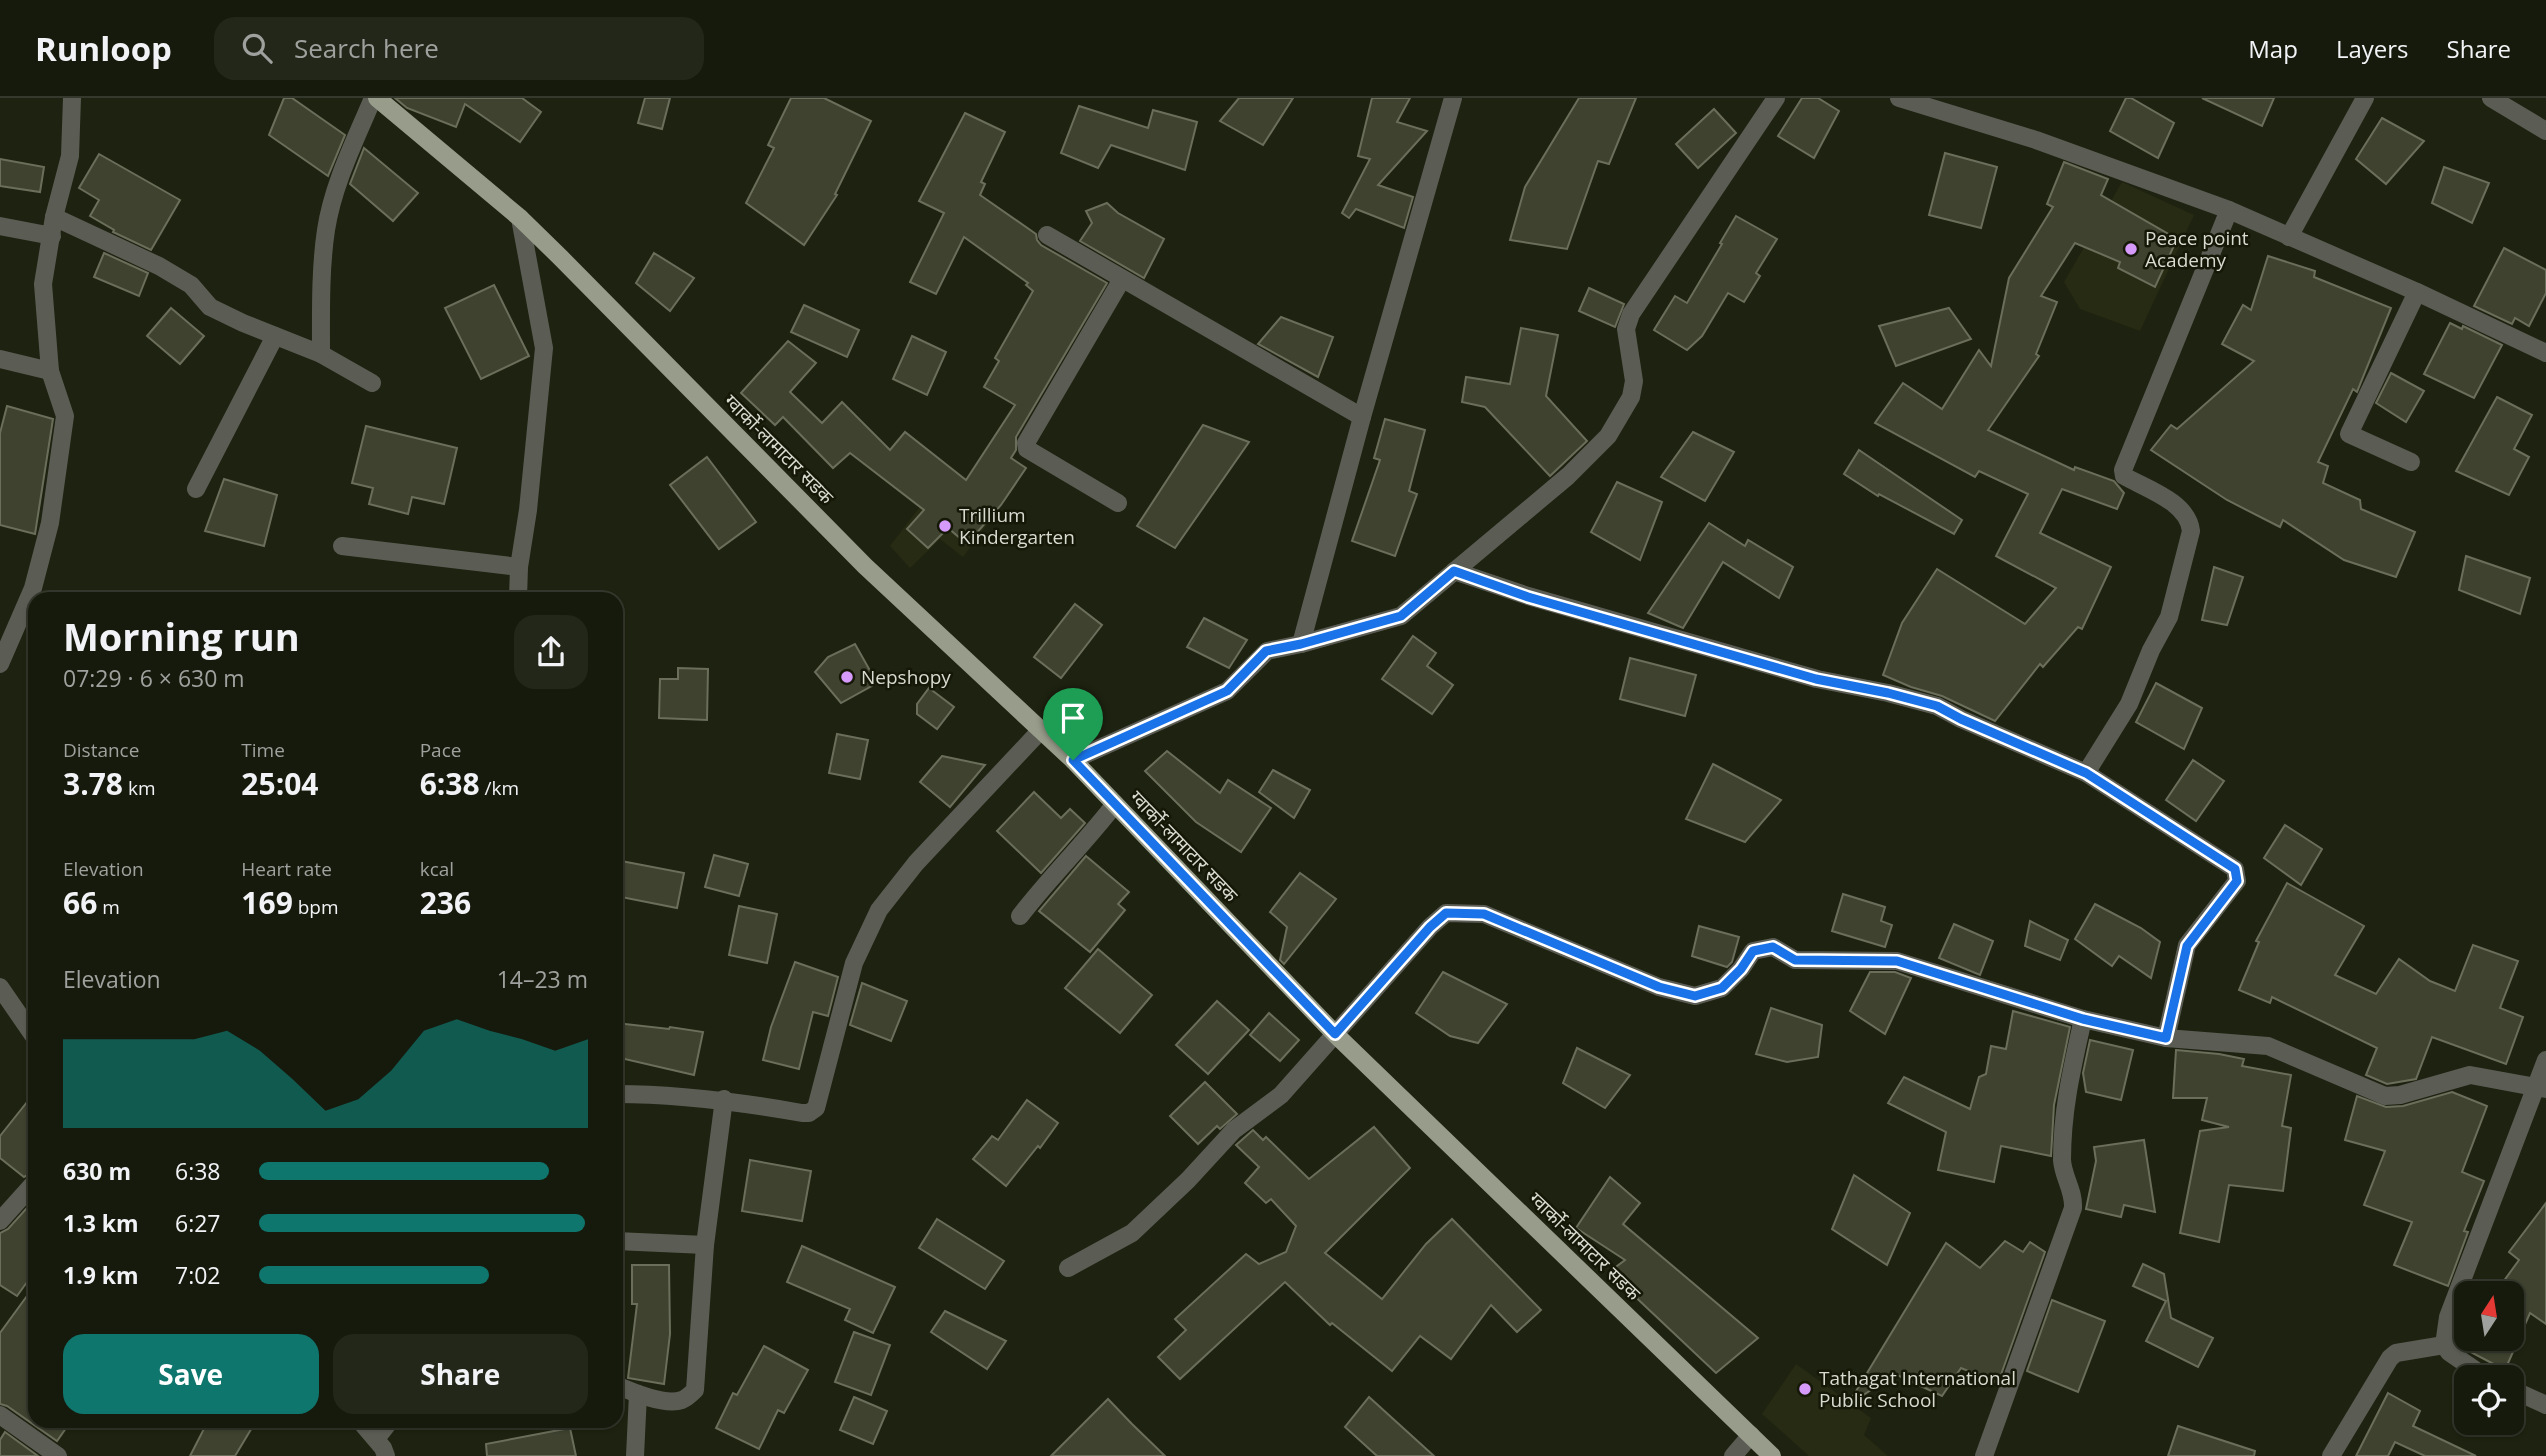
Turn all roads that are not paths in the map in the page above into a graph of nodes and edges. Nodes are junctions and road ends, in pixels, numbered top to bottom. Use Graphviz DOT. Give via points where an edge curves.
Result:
graph roads {
  1 [pos="72,98"];
  2 [pos="375,98"];
  3 [pos="1453,98"];
  4 [pos="1776,98"];
  5 [pos="1899,98"];
  6 [pos="2365,98"];
  7 [pos="2491,98"];
  8 [pos="2546,131"];
  9 [pos="2229,210"];
  10 [pos="54,218"];
  11 [pos="520,218"];
  12 [pos="0,226"];
  13 [pos="1048,235"];
  14 [pos="52,236"];
  15 [pos="2289,237"];
  16 [pos="1122,279"];
  17 [pos="2417,292"];
  18 [pos="275,336"];
  19 [pos="2546,353"];
  20 [pos="321,354"];
  21 [pos="0,359"];
  22 [pos="50,371"];
  23 [pos="372,383"];
  24 [pos="1362,417"];
  25 [pos="2411,462"];
  26 [pos="196,489"];
  27 [pos="1118,503"];
  28 [pos="342,546"];
  29 [pos="519,568"];
  30 [pos="1454,571"];
  31 [pos="31,592"];
  32 [pos="518,592"];
  33 [pos="28,600"];
  34 [pos="1301,644"];
  35 [pos="0,664"];
  36 [pos="1040,731"];
  37 [pos="1073,760"];
  38 [pos="2086,773"];
  39 [pos="1115,804"];
  40 [pos="1020,916"];
  41 [pos="0,988"];
  42 [pos="2083,1019"];
  43 [pos="28,1028"];
  44 [pos="1335,1034"];
  45 [pos="2166,1038"];
  46 [pos="2546,1060"];
  47 [pos="2540,1088"];
  48 [pos="623,1094"];
  49 [pos="724,1099"];
  50 [pos="28,1190"];
  51 [pos="0,1221"];
  52 [pos="623,1241"];
  53 [pos="705,1245"];
  54 [pos="1068,1268"];
  55 [pos="2444,1345"];
  56 [pos="2468,1365"];
  57 [pos="623,1388"];
  58 [pos="638,1394"];
  59 [pos="2524,1395"];
  60 [pos="2546,1405"];
  61 [pos="0,1415"];
  62 [pos="367,1428"];
  63 [pos="384,1428"];
  64 [pos="1751,1435"];
  65 [pos="376,1438"];
  66 [pos="58,1456"];
  67 [pos="386,1456"];
  68 [pos="635,1456"];
  69 [pos="1732,1456"];
  70 [pos="1772,1456"];
  71 [pos="1984,1456"];
  72 [pos="2331,1456"];
  1 -- 10 [label="street" via="70,156"];
  2 -- 11 [label="main road, ग्वार्को-लामाटार सडक"];
  2 -- 20 [label="street" via="337,186 326,230"];
  3 -- 24 [label="street"];
  4 -- 30 [label="street" via="1631,314 1626,329 1633,389 1608,436"];
  5 -- 9 [label="street" via="2036,140"];
  6 -- 15 [label="street"];
  7 -- 8 [label="street"];
  9 -- 15 [label="street"];
  9 -- 38 [label="street" via="2123,470 2124,476 2181,509 2190,520 2188,543 2169,617 2129,704"];
  10 -- 14 [label="street"];
  10 -- 18 [label="street" via="159,266 191,285 210,307"];
  11 -- 29 [label="street" via="544,348"];
  11 -- 36 [label="main road, ग्वार्को-लामाटार सडक" via="865,566"];
  12 -- 14 [label="street"];
  13 -- 16 [label="street"];
  14 -- 22 [label="street" via="43,284"];
  15 -- 17 [label="street"];
  16 -- 24 [label="street"];
  16 -- 27 [label="street" via="1026,443 1027,449"];
  17 -- 19 [label="street"];
  17 -- 25 [label="street" via="2349,434"];
  18 -- 20 [label="street"];
  18 -- 26 [label="street"];
  20 -- 23 [label="street"];
  21 -- 22 [label="street"];
  22 -- 31 [label="street" via="65,416 50,523"];
  24 -- 34 [label="street"];
  28 -- 29 [label="street"];
  29 -- 32 [label="street"];
  30 -- 34 [label="street" via="1401,616"];
  30 -- 38 [label="street" via="1528,597 1816,679 1937,706"];
  33 -- 35 [label="street"];
  34 -- 37 [label="street" via="1266,651 1227,691"];
  36 -- 37 [label="main road, ग्वार्को-लामाटार सडक"];
  36 -- 49 [label="street" via="916,863 878,911 854,963 816,1108 802,1113"];
  37 -- 39 [label="main road, ग्वार्को-लामाटार सडक"];
  38 -- 45 [label="street" via="2238,875 2187,946"];
  39 -- 40 [label="street"];
  39 -- 44 [label="main road, ग्वार्को-लामाटार सडक"];
  41 -- 43 [label="street"];
  42 -- 44 [label="street" via="1897,961 1795,960 1773,947 1753,951 1722,988 1695,996 1659,987 1484,914 1446,913"];
  42 -- 45 [label="street"];
  42 -- 71 [label="street" via="2064,1105 2062,1165 2074,1196 2073,1208"];
  44 -- 54 [label="street" via="1281,1095 1234,1130 1132,1233"];
  44 -- 64 [label="main road, ग्वार्को-लामाटार सडक"];
  45 -- 47 [label="street" via="2268,1046 2385,1096 2470,1075"];
  46 -- 47 [label="street"];
  47 -- 55 [label="street" via="2448,1317"];
  48 -- 49 [label="street"];
  49 -- 53 [label="street"];
  50 -- 51 [label="street"];
  52 -- 53 [label="street"];
  53 -- 58 [label="street" via="695,1390 674,1402"];
  55 -- 56 [label="street"];
  55 -- 72 [label="street" via="2396,1353"];
  57 -- 58 [label="street"];
  58 -- 68 [label="street"];
  59 -- 60 [label="street"];
  61 -- 66 [label="street"];
  62 -- 65 [label="street"];
  63 -- 65 [label="street"];
  64 -- 69 [label="street"];
  64 -- 70 [label="main road, ग्वार्को-लामाटार सडक"];
  65 -- 67 [label="street"];
}
